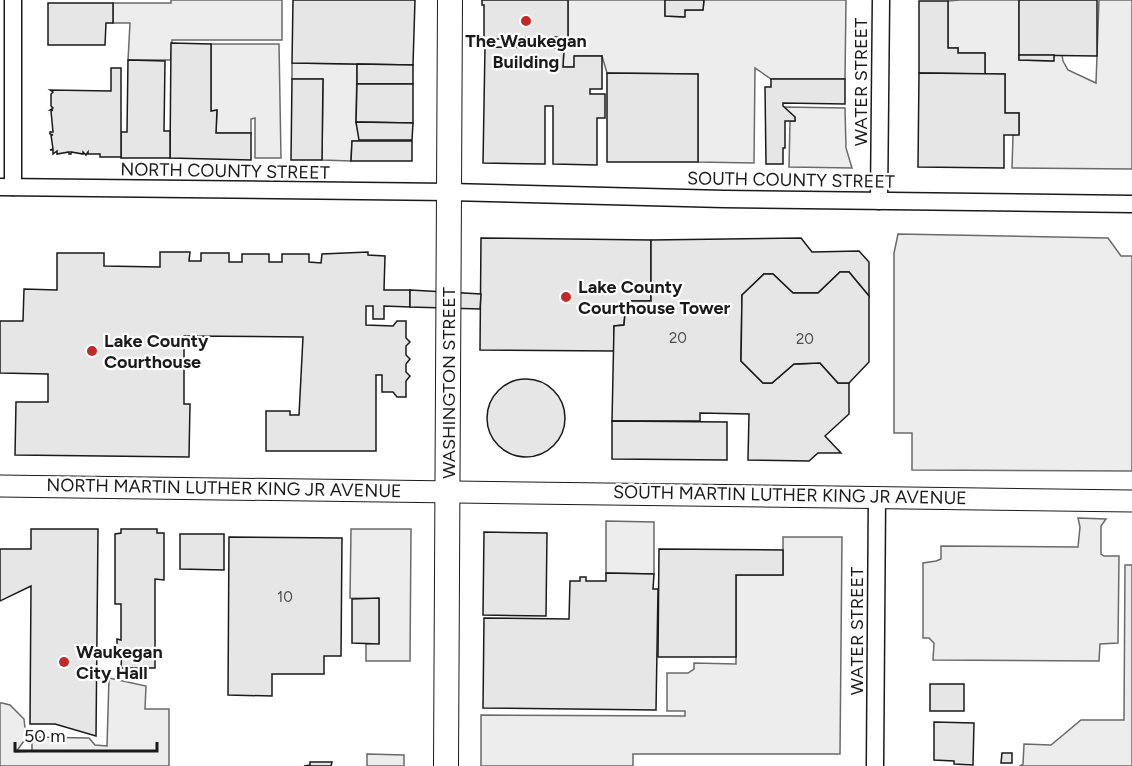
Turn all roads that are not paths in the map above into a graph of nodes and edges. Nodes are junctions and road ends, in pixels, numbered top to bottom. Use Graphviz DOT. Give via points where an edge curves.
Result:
graph roads {
  1 [pos="13,0"];
  2 [pos="450,0"];
  3 [pos="881,0"];
  4 [pos="7,187"];
  5 [pos="449,192"];
  6 [pos="879,201"];
  7 [pos="1132,204"];
  8 [pos="0,486"];
  9 [pos="448,491"];
  10 [pos="877,496"];
  11 [pos="1132,501"];
  12 [pos="446,766"];
  13 [pos="875,766"];
  1 -- 4 [label="street"];
  2 -- 5 [label="main road, WASHINGTON STREET"];
  3 -- 6 [label="street, WATER STREET"];
  4 -- 5 [label="street, NORTH COUNTY STREET"];
  5 -- 6 [label="street, SOUTH COUNTY STREET"];
  5 -- 9 [label="main road, WASHINGTON STREET"];
  6 -- 7 [label="street, SOUTH COUNTY STREET"];
  8 -- 9 [label="street, NORTH MARTIN LUTHER KING JR AVENUE"];
  9 -- 10 [label="street, SOUTH MARTIN LUTHER KING JR AVENUE"];
  9 -- 12 [label="main road, WASHINGTON STREET"];
  10 -- 11 [label="street, SOUTH MARTIN LUTHER KING JR AVENUE"];
  10 -- 13 [label="street, WATER STREET"];
}
